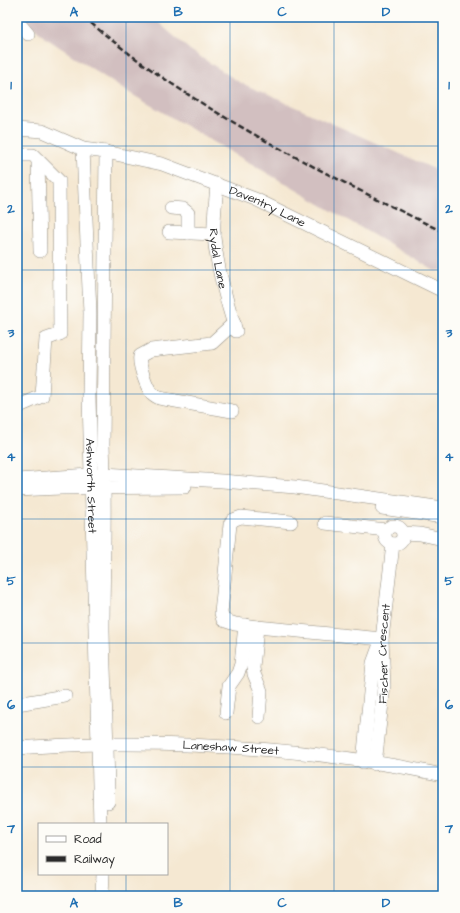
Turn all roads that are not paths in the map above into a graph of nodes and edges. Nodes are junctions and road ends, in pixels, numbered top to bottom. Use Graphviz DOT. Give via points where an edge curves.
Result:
graph roads {
  1 [pos="17,21"];
  2 [pos="28,34"];
  3 [pos="17,129"];
  4 [pos="83,149"];
  5 [pos="106,152"];
  6 [pos="17,155"];
  7 [pos="38,160"];
  8 [pos="217,184"];
  9 [pos="171,208"];
  10 [pos="169,232"];
  11 [pos="188,233"];
  12 [pos="214,234"];
  13 [pos="40,251"];
  14 [pos="443,291"];
  15 [pos="17,407"];
  16 [pos="232,411"];
  17 [pos="91,474"];
  18 [pos="104,474"];
  19 [pos="17,480"];
  20 [pos="98,488"];
  21 [pos="17,490"];
  22 [pos="443,508"];
  23 [pos="443,517"];
  24 [pos="291,522"];
  25 [pos="325,523"];
  26 [pos="386,530"];
  27 [pos="403,533"];
  28 [pos="443,539"];
  29 [pos="393,544"];
  30 [pos="251,626"];
  31 [pos="382,639"];
  32 [pos="65,696"];
  33 [pos="17,704"];
  34 [pos="226,713"];
  35 [pos="259,717"];
  36 [pos="102,744"];
  37 [pos="17,748"];
  38 [pos="369,763"];
  39 [pos="443,775"];
  40 [pos="100,823"];
  41 [pos="108,823"];
  42 [pos="103,875"];
  43 [pos="102,896"];
  1 -- 2 [label="street"];
  3 -- 4 [label="street, Daventry Lane" via="42,132"];
  4 -- 5 [label="street, Daventry Lane"];
  4 -- 17 [label="street, Ashworth Street" via="90,313"];
  5 -- 8 [label="street, Daventry Lane" via="162,164"];
  5 -- 18 [label="street, Ashworth Street"];
  6 -- 7 [label="street" via="33,155"];
  7 -- 13 [label="street"];
  7 -- 15 [label="street" via="59,181 60,334 46,339 42,396"];
  8 -- 12 [label="street, Rydal Lane"];
  8 -- 14 [label="street, Daventry Lane" via="255,199"];
  9 -- 11 [label="street" via="183,209 188,213"];
  10 -- 11 [label="street"];
  11 -- 12 [label="street"];
  12 -- 16 [label="street, Rydal Lane" via="218,263 235,328 212,343 151,350 140,356 139,361 154,396"];
  17 -- 18 [label="street"];
  17 -- 19 [label="street"];
  17 -- 20 [label="street, Ashworth Street"];
  18 -- 20 [label="street, Ashworth Street"];
  18 -- 22 [label="street" via="222,480 295,487"];
  20 -- 21 [label="street"];
  20 -- 23 [label="street" via="187,487 294,495"];
  20 -- 36 [label="street, Ashworth Street"];
  24 -- 30 [label="street" via="241,517 230,524 221,615 226,622"];
  25 -- 26 [label="street"];
  26 -- 27 [label="street" via="388,527 396,526"];
  26 -- 29 [label="street" via="385,537"];
  27 -- 28 [label="street"];
  27 -- 29 [label="street" via="402,540"];
  29 -- 31 [label="street, Fischer Crescent"];
  30 -- 31 [label="street"];
  30 -- 34 [label="street" via="238,673 229,686"];
  30 -- 35 [label="street" via="254,674 262,691"];
  31 -- 38 [label="street, Fischer Crescent" via="373,663"];
  32 -- 33 [label="street"];
  36 -- 37 [label="street, Laneshaw Street"];
  36 -- 38 [label="street, Laneshaw Street" via="217,746"];
  36 -- 40 [label="street, Ashworth Street"];
  36 -- 41 [label="street, Ashworth Street"];
  38 -- 39 [label="street, Laneshaw Street"];
  42 -- 43 [label="street"];
}
